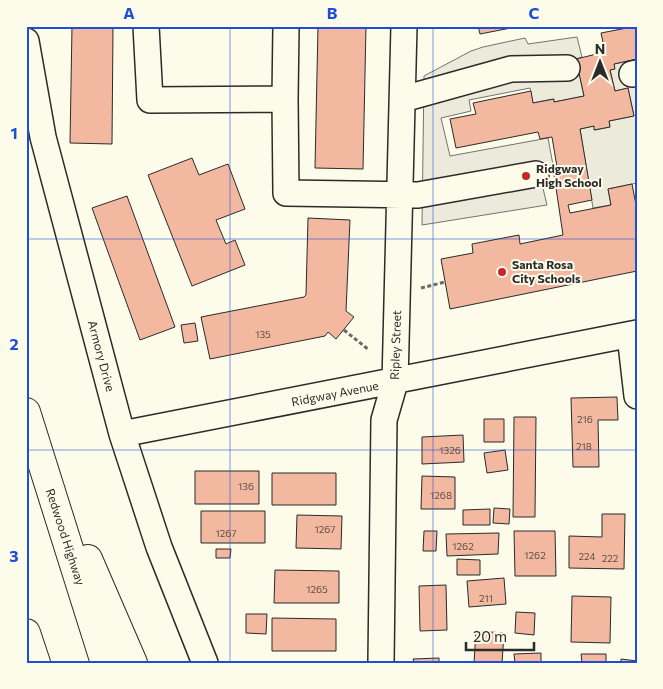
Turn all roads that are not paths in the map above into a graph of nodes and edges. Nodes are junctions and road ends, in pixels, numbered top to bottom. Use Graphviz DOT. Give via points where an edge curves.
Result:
graph roads {
  1 [pos="146,26"];
  2 [pos="286,26"];
  3 [pos="404,26"];
  4 [pos="26,41"];
  5 [pos="567,68"];
  6 [pos="285,99"];
  7 [pos="402,99"];
  8 [pos="536,174"];
  9 [pos="400,196"];
  10 [pos="634,334"];
  11 [pos="395,382"];
  12 [pos="637,396"];
  13 [pos="27,417"];
  14 [pos="122,434"];
  15 [pos="26,633"];
  16 [pos="36,663"];
  17 [pos="105,663"];
  18 [pos="133,663"];
  19 [pos="205,663"];
  20 [pos="381,663"];
  1 -- 6 [label="street" via="150,100"];
  2 -- 6 [label="street"];
  3 -- 7 [label="street, Ripley Street"];
  4 -- 14 [label="street, Armory Drive" via="43,137"];
  5 -- 7 [label="street" via="511,70"];
  6 -- 9 [label="street" via="286,193"];
  7 -- 9 [label="street, Ripley Street"];
  8 -- 9 [label="street"];
  9 -- 11 [label="street, Ripley Street"];
  10 -- 11 [label="street, Ridgway Avenue"];
  10 -- 12 [label="street"];
  11 -- 14 [label="street, Ridgway Avenue"];
  11 -- 20 [label="street, Ripley Street" via="384,420"];
  13 -- 17 [label="highway, Redwood Highway"];
  13 -- 18 [label="highway"];
  14 -- 19 [label="street, Armory Drive" via="159,547"];
  15 -- 16 [label="highway"];
}
